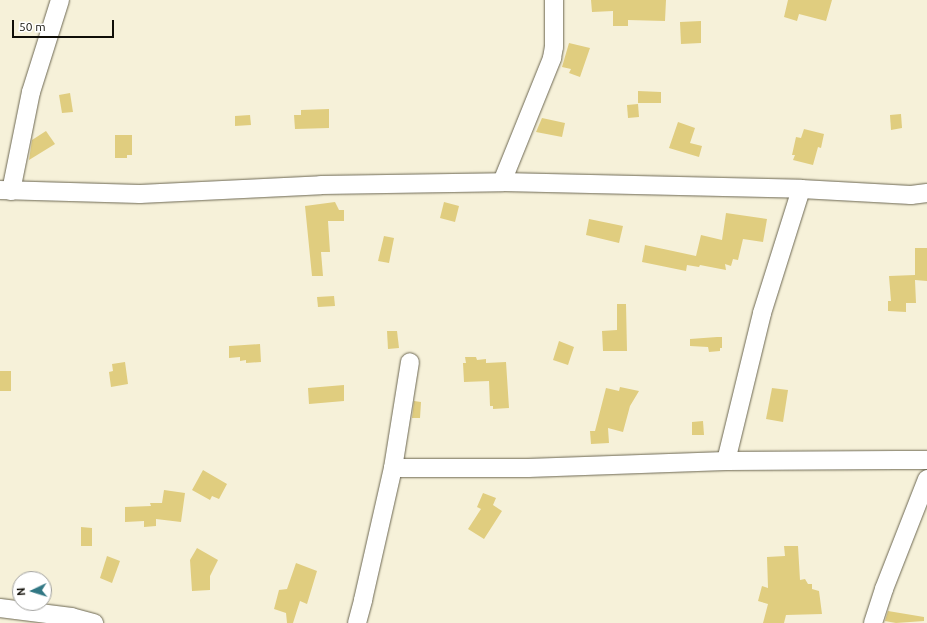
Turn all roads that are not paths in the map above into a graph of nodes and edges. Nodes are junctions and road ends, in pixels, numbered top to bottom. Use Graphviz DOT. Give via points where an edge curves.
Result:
graph roads {
  1 [pos="60,0"];
  2 [pos="554,0"];
  3 [pos="502,182"];
  4 [pos="801,189"];
  5 [pos="6,190"];
  6 [pos="927,193"];
  7 [pos="410,362"];
  8 [pos="927,460"];
  9 [pos="726,461"];
  10 [pos="393,468"];
  11 [pos="927,480"];
  12 [pos="0,608"];
  13 [pos="94,623"];
  14 [pos="357,623"];
  15 [pos="873,623"];
  1 -- 5 [label="street"];
  2 -- 3 [label="street" via="552,58"];
  3 -- 4 [label="street"];
  3 -- 5 [label="street" via="320,185 140,194"];
  4 -- 6 [label="street" via="911,195"];
  4 -- 9 [label="street" via="762,313"];
  7 -- 10 [label="street"];
  8 -- 9 [label="street"];
  9 -- 10 [label="street" via="528,468"];
  10 -- 14 [label="street"];
  11 -- 15 [label="street"];
  12 -- 13 [label="street" via="71,617"];
}
